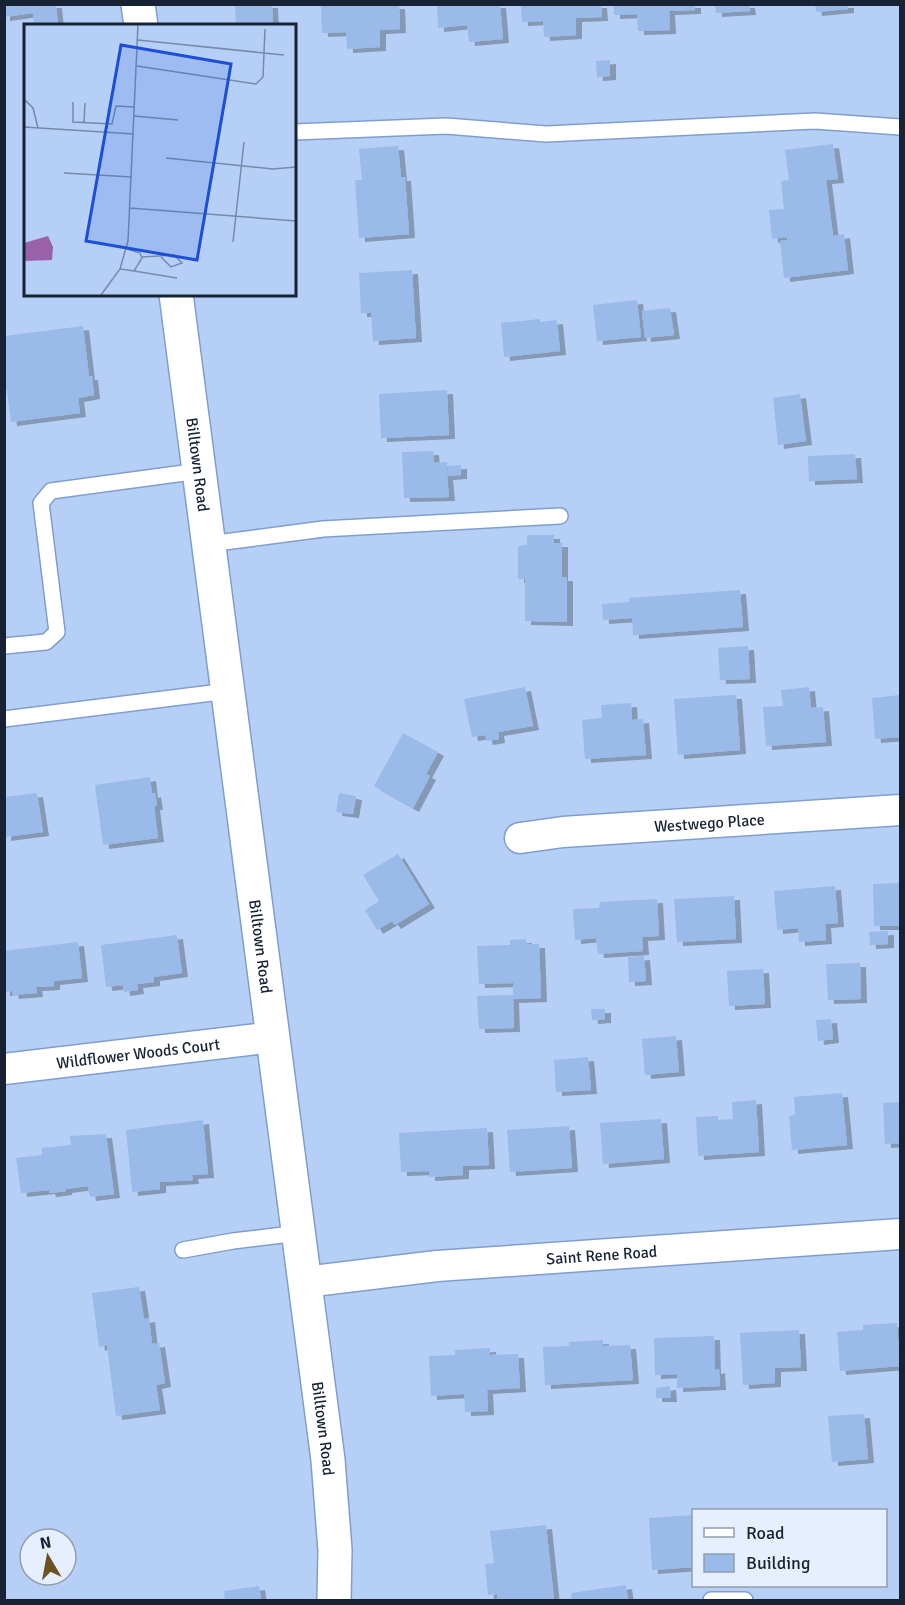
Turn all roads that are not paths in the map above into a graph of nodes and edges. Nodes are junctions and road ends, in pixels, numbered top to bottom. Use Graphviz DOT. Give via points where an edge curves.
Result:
graph roads {
  1 [pos="138,4"];
  2 [pos="141,24"];
  3 [pos="900,127"];
  4 [pos="296,132"];
  5 [pos="176,296"];
  6 [pos="199,471"];
  7 [pos="561,516"];
  8 [pos="209,544"];
  9 [pos="4,646"];
  10 [pos="228,691"];
  11 [pos="4,719"];
  12 [pos="900,810"];
  13 [pos="520,838"];
  14 [pos="273,1037"];
  15 [pos="4,1069"];
  16 [pos="299,1233"];
  17 [pos="900,1234"];
  18 [pos="183,1250"];
  19 [pos="305,1282"];
  20 [pos="334,1600"];
  21 [pos="711,1600"];
  22 [pos="745,1600"];
  1 -- 2 [label="main road"];
  3 -- 4 [label="lane" via="815,121 546,134 446,126"];
  5 -- 6 [label="main road, Billtown Road"];
  6 -- 8 [label="main road, Billtown Road"];
  6 -- 9 [label="lane" via="51,491 41,503 57,632 46,642"];
  7 -- 8 [label="lane" via="323,530"];
  8 -- 10 [label="main road, Billtown Road"];
  10 -- 11 [label="lane"];
  10 -- 14 [label="main road, Billtown Road"];
  12 -- 13 [label="street, Westwego Place"];
  14 -- 15 [label="street, Wildflower Woods Court"];
  14 -- 16 [label="main road, Billtown Road"];
  16 -- 18 [label="lane"];
  16 -- 19 [label="main road, Billtown Road"];
  17 -- 19 [label="street, Saint Rene Road" via="437,1266"];
  19 -- 20 [label="main road, Billtown Road" via="328,1460 335,1550"];
  21 -- 22 [label="lane"];
}
